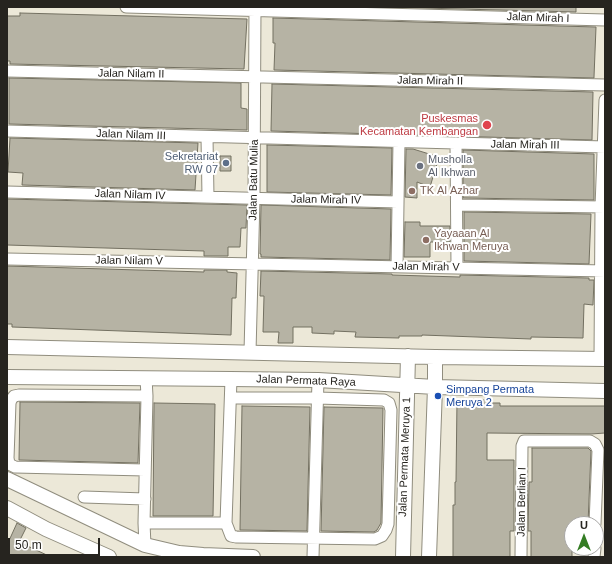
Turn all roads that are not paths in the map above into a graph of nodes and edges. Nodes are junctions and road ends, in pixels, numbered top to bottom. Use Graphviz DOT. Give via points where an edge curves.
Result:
graph roads {
  1 [pos="126,7"];
  2 [pos="255,9"];
  3 [pos="605,20"];
  4 [pos="7,71"];
  5 [pos="255,76"];
  6 [pos="605,85"];
  7 [pos="605,100"];
  8 [pos="7,131"];
  9 [pos="207,137"];
  10 [pos="255,138"];
  11 [pos="399,141"];
  12 [pos="456,143"];
  13 [pos="604,147"];
  14 [pos="7,192"];
  15 [pos="208,197"];
  16 [pos="254,198"];
  17 [pos="398,202"];
  18 [pos="458,204"];
  19 [pos="603,207"];
  20 [pos="7,259"];
  21 [pos="252,263"];
  22 [pos="397,267"];
  23 [pos="457,268"];
  24 [pos="603,271"];
  25 [pos="7,347"];
  26 [pos="250,352"];
  27 [pos="408,356"];
  28 [pos="435,357"];
  29 [pos="602,359"];
  30 [pos="7,377"];
  31 [pos="146,378"];
  32 [pos="231,378"];
  33 [pos="318,380"];
  34 [pos="407,386"];
  35 [pos="435,387"];
  36 [pos="605,391"];
  37 [pos="147,396"];
  38 [pos="231,398"];
  39 [pos="317,398"];
  40 [pos="145,470"];
  41 [pos="7,479"];
  42 [pos="84,497"];
  43 [pos="145,500"];
  44 [pos="7,508"];
  45 [pos="595,516"];
  46 [pos="144,523"];
  47 [pos="226,523"];
  48 [pos="313,538"];
  49 [pos="145,545"];
  50 [pos="109,557"];
  51 [pos="252,557"];
  52 [pos="313,557"];
  53 [pos="402,557"];
  54 [pos="429,557"];
  55 [pos="521,557"];
  1 -- 2 [label="street, Jalan Mirah I"];
  2 -- 3 [label="street, Jalan Mirah I"];
  2 -- 5 [label="street, Jalan Batu Mulia"];
  4 -- 5 [label="street, Jalan Nilam II"];
  5 -- 6 [label="street, Jalan Mirah II"];
  5 -- 10 [label="street, Jalan Batu Mulia"];
  7 -- 13 [label="street"];
  8 -- 9 [label="street, Jalan Nilam III"];
  9 -- 10 [label="street, Jalan Nilam III"];
  9 -- 15 [label="street"];
  10 -- 11 [label="street, Jalan Mirah III"];
  10 -- 16 [label="street, Jalan Batu Mulia"];
  11 -- 12 [label="street, Jalan Mirah III"];
  11 -- 17 [label="street"];
  12 -- 13 [label="street, Jalan Mirah III"];
  12 -- 18 [label="street"];
  13 -- 19 [label="street"];
  14 -- 15 [label="street, Jalan Nilam IV"];
  15 -- 16 [label="street, Jalan Nilam IV"];
  16 -- 17 [label="street, Jalan Mirah IV"];
  16 -- 21 [label="street, Jalan Batu Mulia"];
  17 -- 22 [label="street"];
  18 -- 19 [label="street"];
  18 -- 23 [label="street"];
  19 -- 24 [label="street"];
  20 -- 21 [label="street, Jalan Nilam V"];
  21 -- 22 [label="street, Jalan Mirah V"];
  21 -- 26 [label="street, Jalan Batu Mulia"];
  22 -- 23 [label="street, Jalan Mirah V"];
  23 -- 24 [label="street, Jalan Mirah V"];
  24 -- 29 [label="street"];
  25 -- 26 [label="street"];
  26 -- 27 [label="street"];
  27 -- 28 [label="street"];
  27 -- 34 [label="street, Jalan Permata Meruya 1"];
  28 -- 29 [label="street"];
  28 -- 35 [label="street"];
  30 -- 31 [label="street, Jalan Permata Raya"];
  31 -- 32 [label="street, Jalan Permata Raya"];
  31 -- 37 [label="street"];
  32 -- 33 [label="street, Jalan Permata Raya"];
  32 -- 38 [label="street"];
  33 -- 34 [label="street, Jalan Permata Raya"];
  33 -- 39 [label="street"];
  34 -- 35 [label="street, Jalan Permata Raya"];
  34 -- 53 [label="street, Jalan Permata Meruya 1"];
  35 -- 36 [label="street, Jalan Permata Raya"];
  35 -- 54 [label="street"];
  37 -- 40 [label="street"];
  37 -- 40 [label="street" via="14,396 10,400 8,458 9,464 15,467"];
  38 -- 39 [label="street"];
  38 -- 47 [label="street"];
  39 -- 48 [label="street"];
  39 -- 48 [label="street" via="384,400 389,403 388,524 384,534 375,539"];
  40 -- 43 [label="street"];
  41 -- 49 [label="street"];
  42 -- 43 [label="street"];
  43 -- 46 [label="street"];
  44 -- 50 [label="street" via="46,529"];
  45 -- 55 [label="street, Jalan Berlian I" via="598,450 596,444 590,441 524,441"];
  46 -- 47 [label="street"];
  46 -- 49 [label="street"];
  47 -- 48 [label="street" via="230,536"];
  48 -- 52 [label="street"];
  49 -- 51 [label="street" via="187,553"];
}
